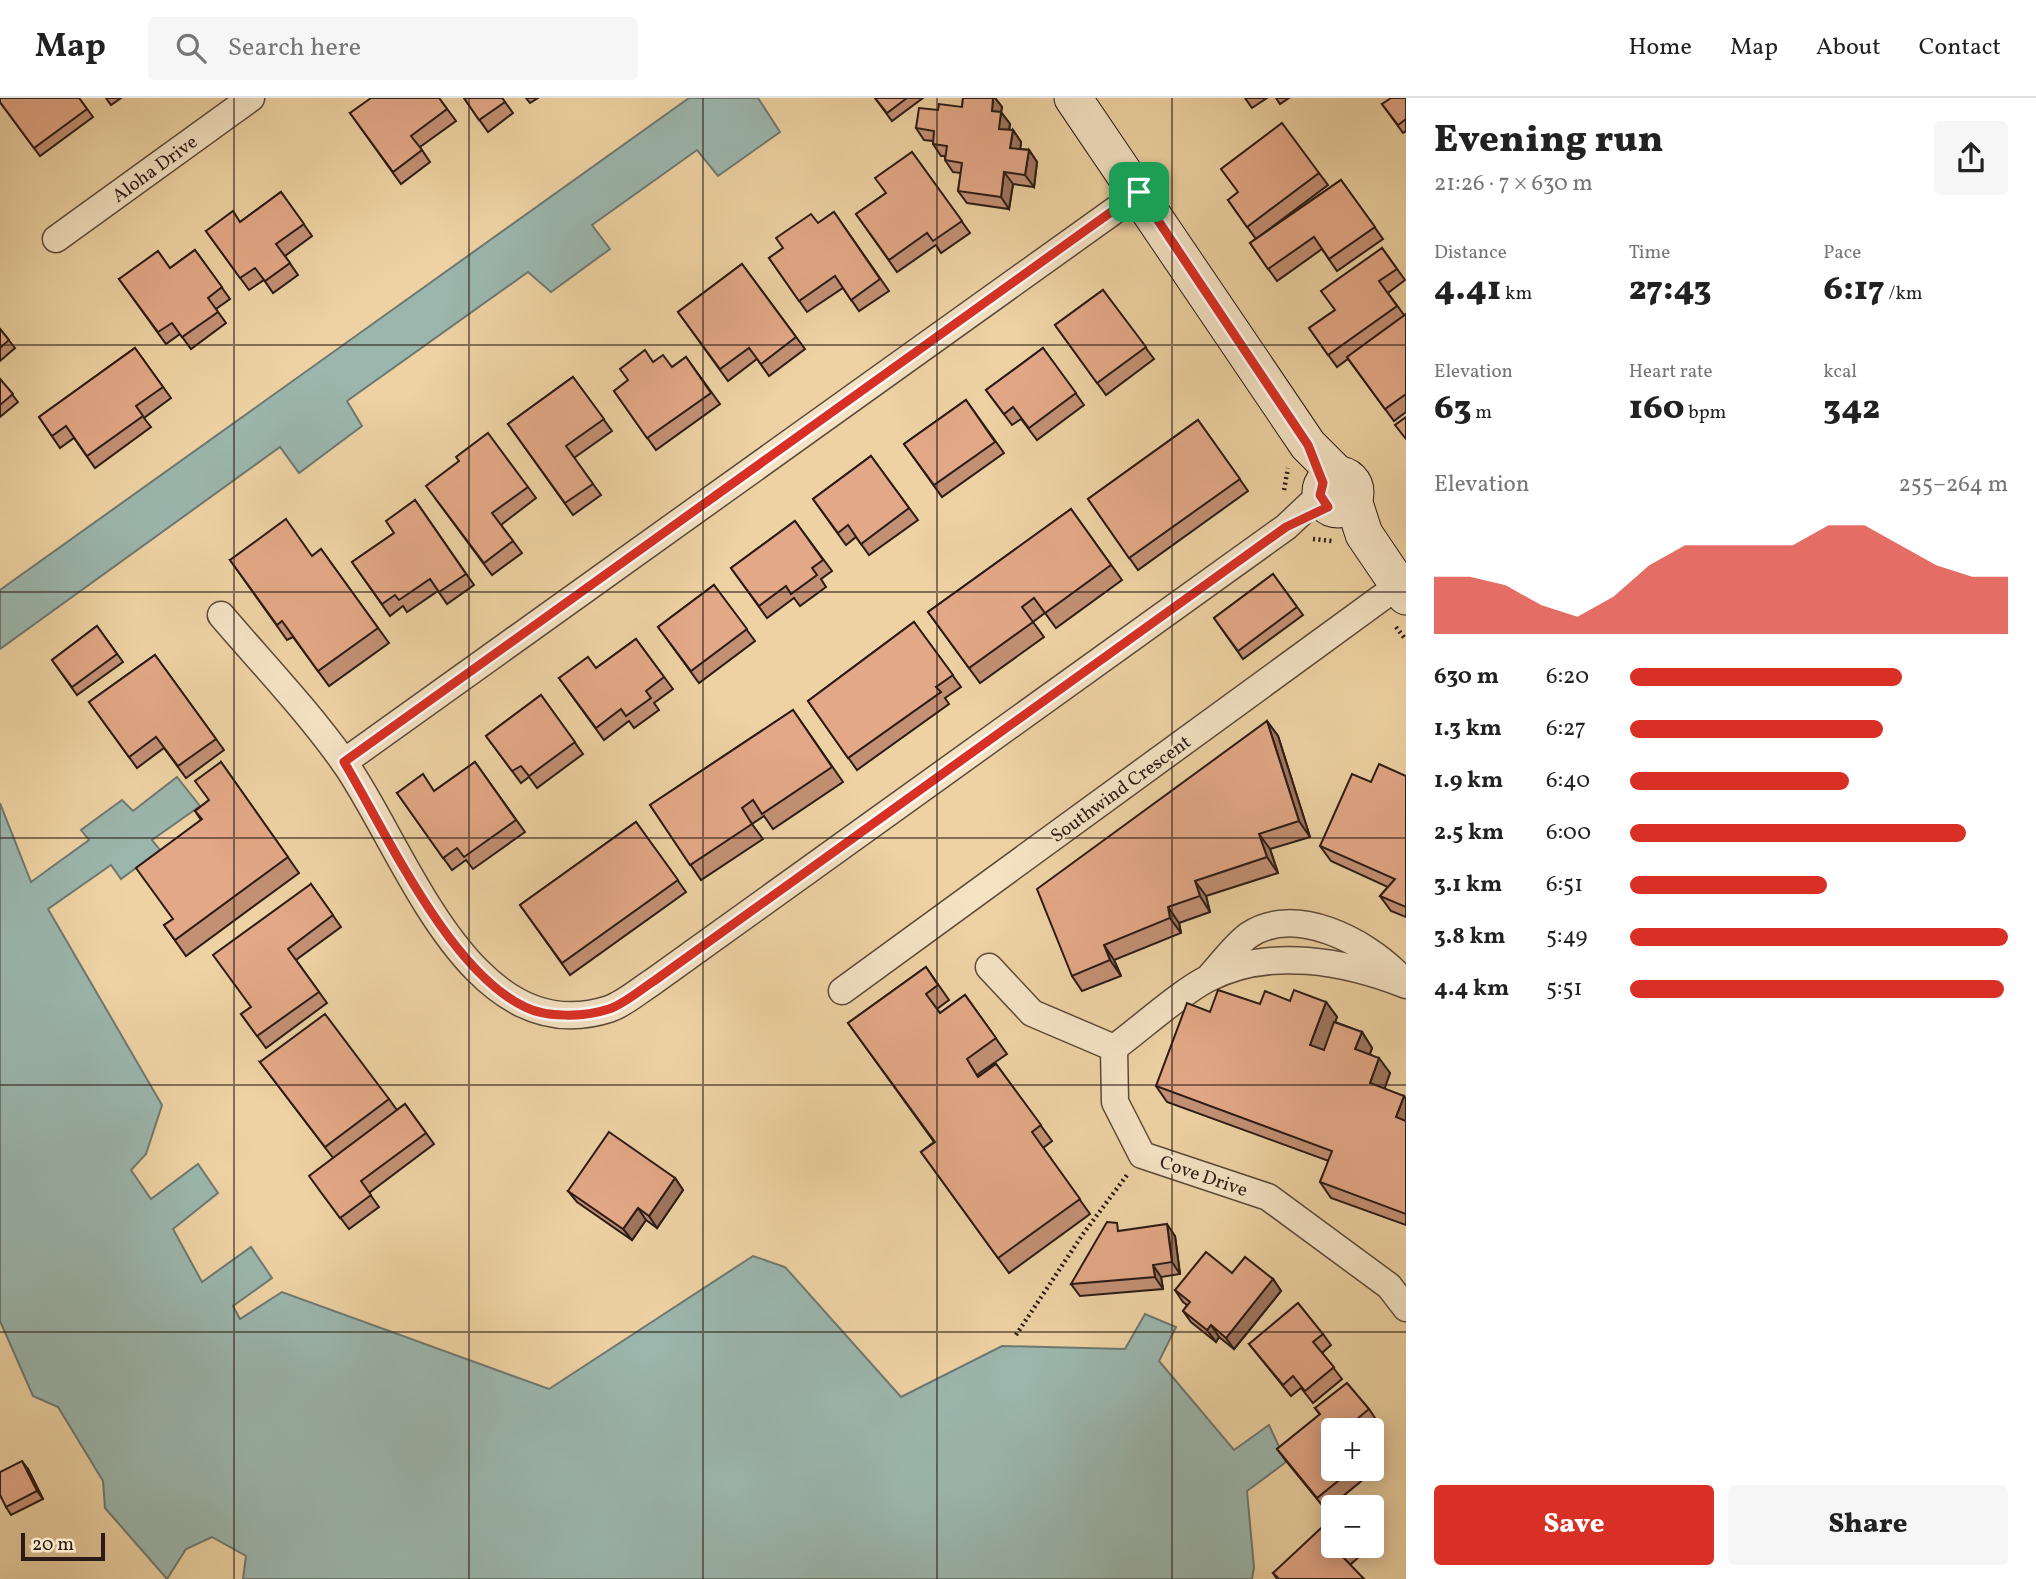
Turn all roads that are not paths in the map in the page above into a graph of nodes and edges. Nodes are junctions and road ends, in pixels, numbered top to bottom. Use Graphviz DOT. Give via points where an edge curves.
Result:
graph roads {
  1 [pos="251,98"];
  2 [pos="1073,98"];
  3 [pos="1139,192"];
  4 [pos="56,239"];
  5 [pos="1337,500"];
  6 [pos="1402,590"];
  7 [pos="221,615"];
  8 [pos="344,762"];
  9 [pos="989,967"];
  10 [pos="1208,978"];
  11 [pos="1406,985"];
  12 [pos="842,991"];
  13 [pos="1114,1048"];
  14 [pos="1406,1308"];
  1 -- 4 [label="street, Aloha Drive"];
  2 -- 3 [label="street"];
  3 -- 5 [label="street" via="1308,445"];
  3 -- 8 [label="street"];
  5 -- 6 [label="street"];
  5 -- 8 [label="street" via="1286,527 610,1009 572,1015 527,1009 494,988 440,925"];
  6 -- 12 [label="street, Southwind Crescent"];
  7 -- 8 [label="street"];
  9 -- 13 [label="street" via="1032,1013"];
  10 -- 11 [label="street" via="1250,964 1307,960 1372,972"];
  10 -- 11 [label="street" via="1251,934 1312,923 1352,940 1385,962"];
  10 -- 13 [label="street"];
  13 -- 14 [label="street, Cove Drive" via="1115,1102 1142,1155 1268,1197 1390,1286"];
}
